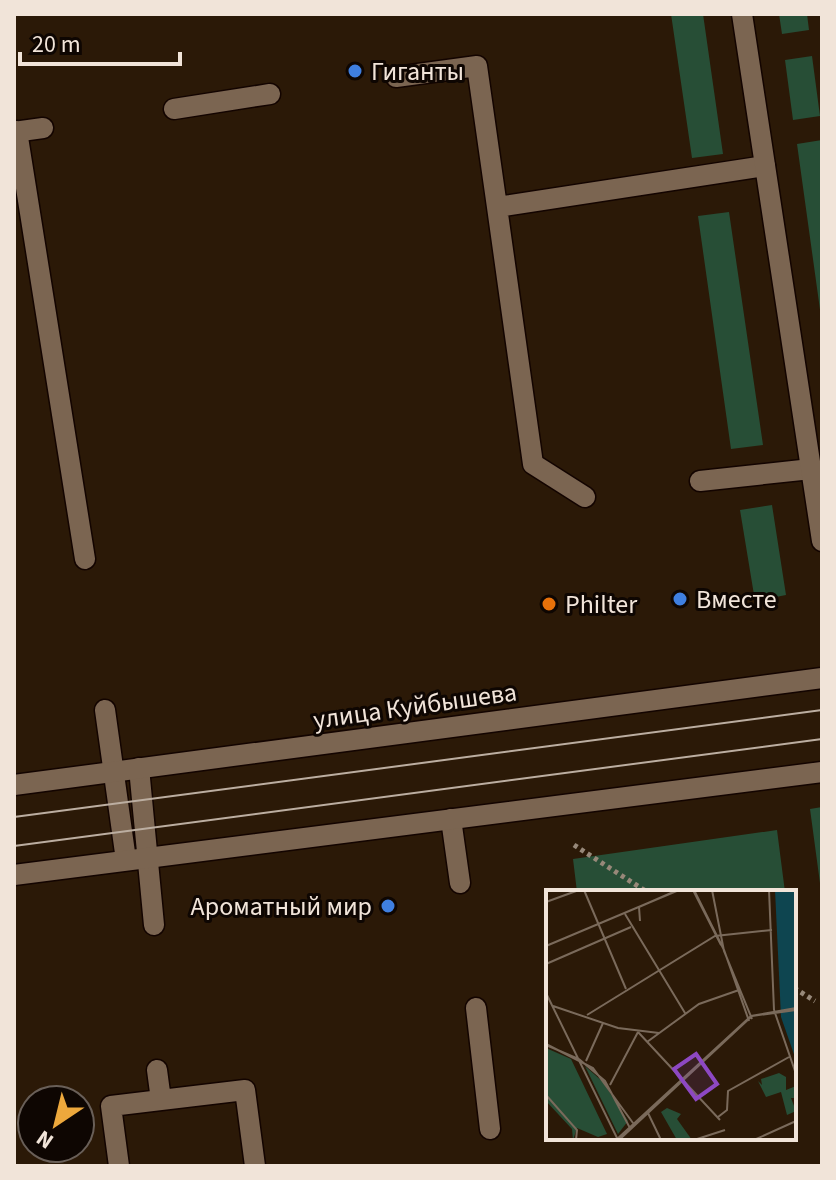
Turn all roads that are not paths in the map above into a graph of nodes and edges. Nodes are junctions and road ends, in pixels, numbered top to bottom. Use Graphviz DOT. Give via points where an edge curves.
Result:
graph roads {
  1 [pos="742,14"];
  2 [pos="396,77"];
  3 [pos="270,94"];
  4 [pos="174,109"];
  5 [pos="43,128"];
  6 [pos="16,131"];
  7 [pos="765,166"];
  8 [pos="497,207"];
  9 [pos="815,472"];
  10 [pos="700,481"];
  11 [pos="585,497"];
  12 [pos="822,541"];
  13 [pos="85,559"];
  14 [pos="822,678"];
  15 [pos="105,710"];
  16 [pos="139,768"];
  17 [pos="114,772"];
  18 [pos="822,772"];
  19 [pos="14,785"];
  20 [pos="451,819"];
  21 [pos="148,856"];
  22 [pos="126,860"];
  23 [pos="14,875"];
  24 [pos="460,883"];
  25 [pos="154,925"];
  26 [pos="476,1008"];
  27 [pos="157,1070"];
  28 [pos="161,1100"];
  29 [pos="490,1129"];
  30 [pos="119,1166"];
  31 [pos="255,1166"];
  1 -- 7 [label="main road"];
  2 -- 8 [label="main road" via="477,66"];
  3 -- 4 [label="main road"];
  5 -- 6 [label="main road"];
  6 -- 13 [label="main road"];
  7 -- 8 [label="main road"];
  7 -- 9 [label="main road"];
  8 -- 11 [label="main road" via="533,464"];
  9 -- 10 [label="main road"];
  9 -- 12 [label="main road"];
  14 -- 16 [label="main road, улица Куйбышева"];
  15 -- 17 [label="main road"];
  16 -- 17 [label="main road, улица Куйбышева"];
  16 -- 21 [label="main road"];
  17 -- 19 [label="main road, улица Куйбышева"];
  17 -- 22 [label="main road"];
  18 -- 20 [label="main road"];
  20 -- 21 [label="main road"];
  20 -- 24 [label="main road"];
  21 -- 22 [label="main road"];
  21 -- 25 [label="main road"];
  22 -- 23 [label="main road"];
  26 -- 29 [label="main road"];
  27 -- 28 [label="main road"];
  28 -- 30 [label="main road" via="111,1106"];
  28 -- 31 [label="main road" via="245,1090"];
}
